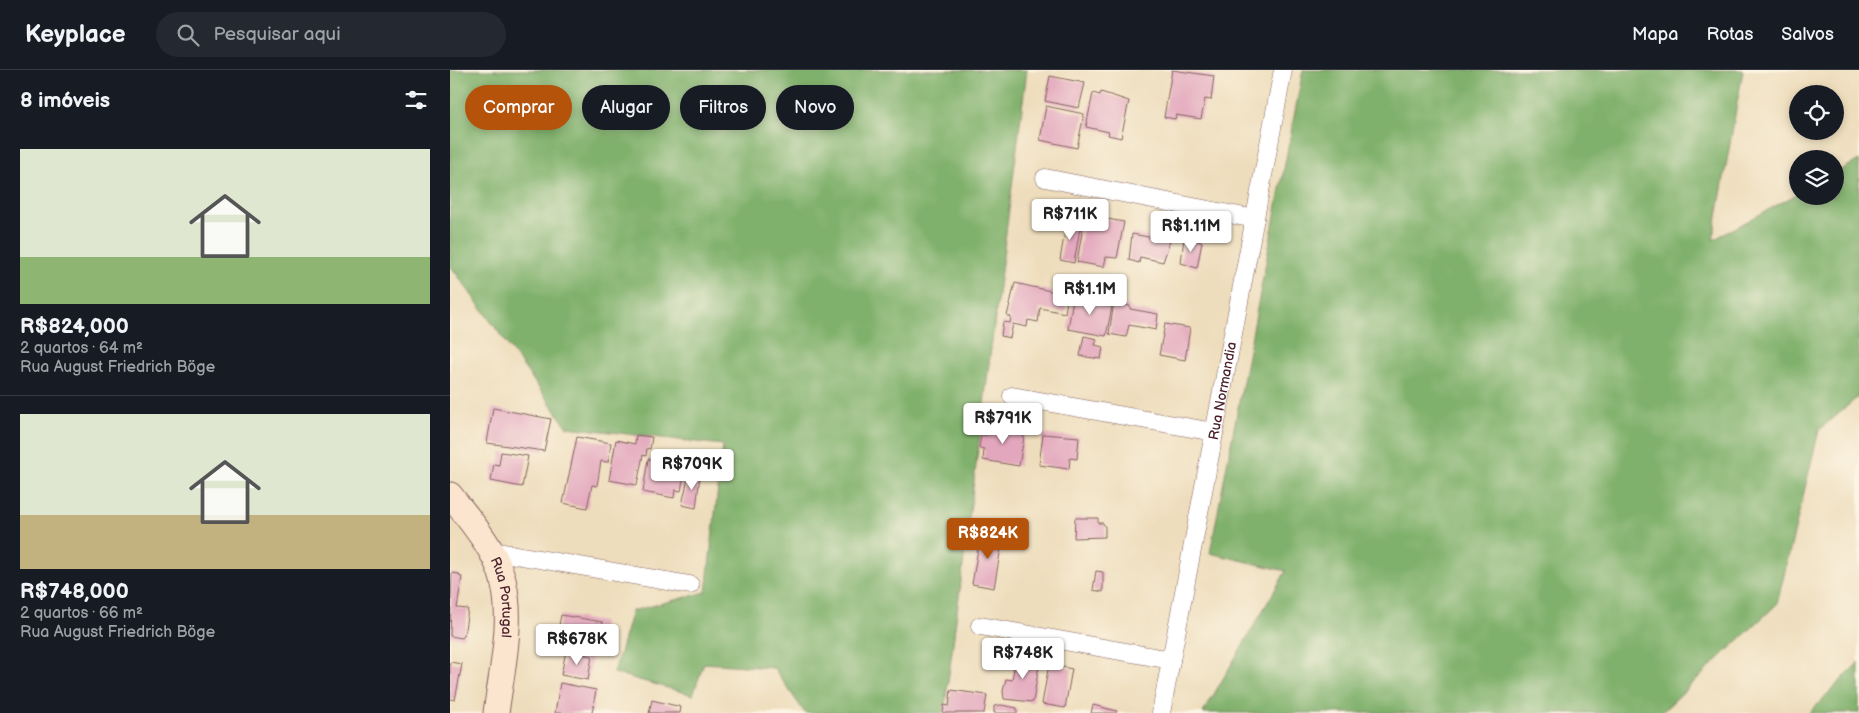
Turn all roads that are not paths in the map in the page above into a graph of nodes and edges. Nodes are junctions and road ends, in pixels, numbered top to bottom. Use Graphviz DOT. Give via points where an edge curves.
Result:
graph roads {
  1 [pos="1283,70"];
  2 [pos="1045,178"];
  3 [pos="1255,219"];
  4 [pos="1012,396"];
  5 [pos="1214,432"];
  6 [pos="450,495"];
  7 [pos="492,551"];
  8 [pos="690,585"];
  9 [pos="980,626"];
  10 [pos="1171,660"];
  11 [pos="496,713"];
  12 [pos="1161,713"];
  1 -- 3 [label="street, Rua Normandia"];
  2 -- 3 [label="street"];
  3 -- 5 [label="street, Rua Normandia"];
  4 -- 5 [label="street"];
  5 -- 10 [label="street, Rua Normandia"];
  6 -- 7 [label="street, Rua Portugal"];
  7 -- 8 [label="street"];
  7 -- 11 [label="street, Rua Portugal" via="503,577 508,609"];
  9 -- 10 [label="street"];
  10 -- 12 [label="street, Rua Normandia"];
}
